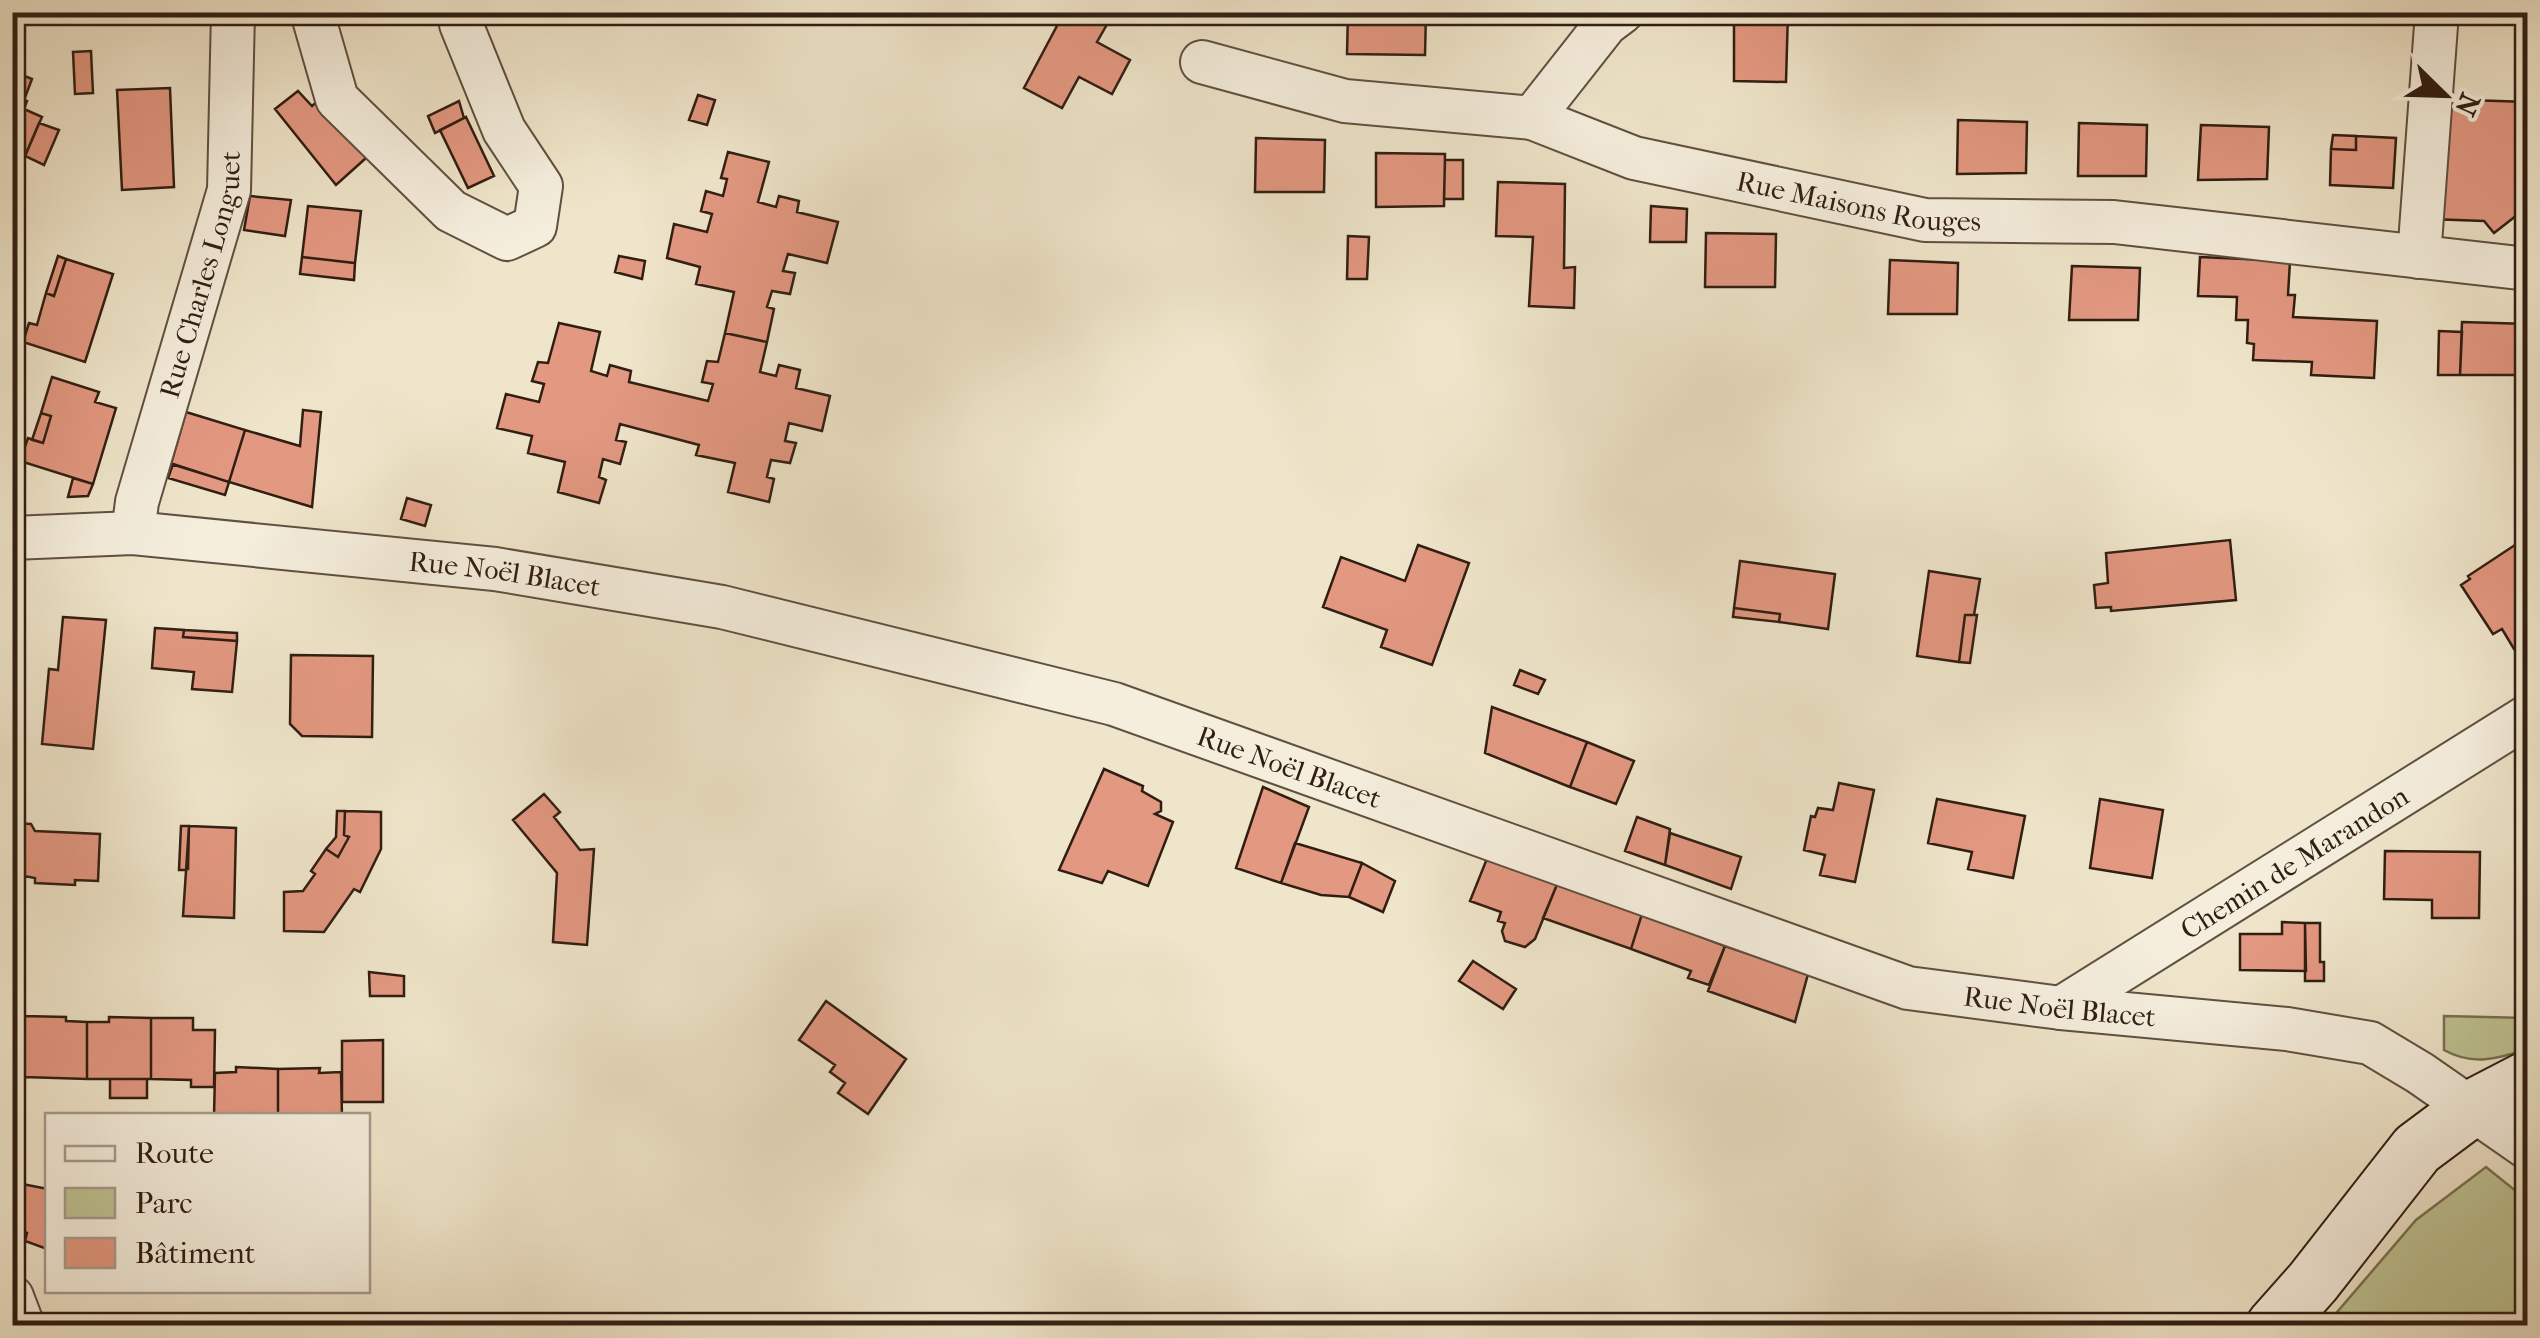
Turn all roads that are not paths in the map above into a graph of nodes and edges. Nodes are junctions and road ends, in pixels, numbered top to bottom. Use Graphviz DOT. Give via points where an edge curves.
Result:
graph roads {
  1 [pos="234,12"];
  2 [pos="312,12"];
  3 [pos="460,12"];
  4 [pos="1622,12"];
  5 [pos="2437,12"];
  6 [pos="1202,62"];
  7 [pos="1532,118"];
  8 [pos="2419,257"];
  9 [pos="2528,268"];
  10 [pos="132,533"];
  11 [pos="12,538"];
  12 [pos="2528,716"];
  13 [pos="2060,1008"];
  14 [pos="2528,1079"];
  15 [pos="2472,1108"];
  16 [pos="2528,1148"];
  17 [pos="12,1297"];
  18 [pos="23,1326"];
  19 [pos="2274,1326"];
  1 -- 10 [label="street, Rue Charles Longuet" via="229,190"];
  2 -- 3 [label="street" via="337,99 451,212 506,239 535,226 541,186 504,130"];
  4 -- 7 [label="street"];
  5 -- 8 [label="street"];
  6 -- 7 [label="street, Rue Maisons Rouges" via="1345,101"];
  7 -- 8 [label="street, Rue Maisons Rouges" via="1634,158 1925,220 2114,222"];
  8 -- 9 [label="street, Rue Maisons Rouges"];
  10 -- 11 [label="street, Rue Noël Blacet"];
  10 -- 13 [label="street, Rue Noël Blacet" via="495,569 741,612 1114,704 1908,988"];
  12 -- 13 [label="street, Chemin de Marandon"];
  13 -- 15 [label="street, Rue Noël Blacet" via="2370,1043"];
  14 -- 15 [label="street"];
  15 -- 16 [label="street, Rue Noël Blacet"];
  15 -- 19 [label="street" via="2417,1149"];
  17 -- 18 [label="street"];
}
